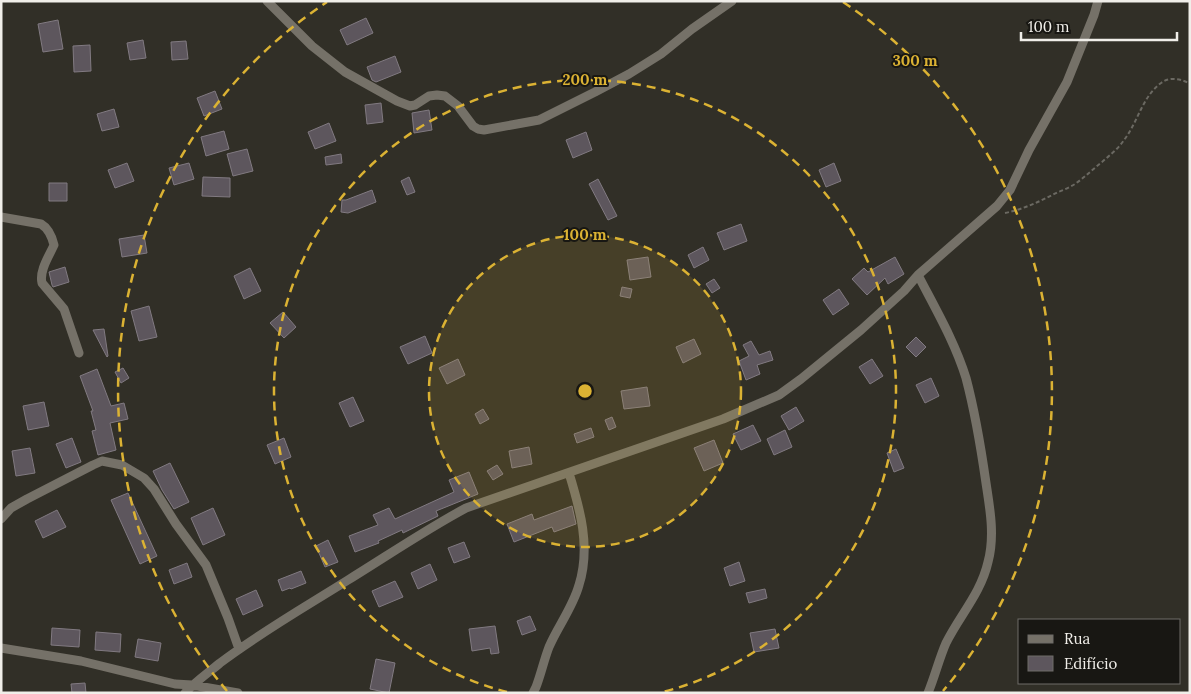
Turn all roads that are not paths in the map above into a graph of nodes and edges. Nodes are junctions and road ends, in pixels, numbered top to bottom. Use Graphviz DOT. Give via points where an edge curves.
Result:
graph roads {
  1 [pos="268,1"];
  2 [pos="732,1"];
  3 [pos="1098,1"];
  4 [pos="1,217"];
  5 [pos="918,275"];
  6 [pos="79,353"];
  7 [pos="569,472"];
  8 [pos="1,519"];
  9 [pos="1,648"];
  10 [pos="239,649"];
  11 [pos="192,685"];
  12 [pos="185,693"];
  13 [pos="238,693"];
  14 [pos="534,693"];
  15 [pos="928,693"];
  1 -- 2 [label="street" via="312,46 345,72 410,106 429,96 445,96 458,106 473,126 484,130 539,120 586,97 661,54"];
  3 -- 5 [label="street" via="1070,74 1010,190 985,218"];
  4 -- 6 [label="street" via="41,224 50,234 54,245 41,280 63,307"];
  5 -- 7 [label="street" via="861,330 779,395 723,419"];
  5 -- 15 [label="street" via="966,378 992,523 989,562 972,601 940,657"];
  7 -- 10 [label="street" via="466,508 439,522"];
  7 -- 14 [label="street" via="582,522 582,576 548,649"];
  8 -- 10 [label="street" via="11,508 93,465 102,462 122,465 144,478 206,565"];
  9 -- 11 [label="street"];
  10 -- 11 [label="street"];
  11 -- 12 [label="street"];
  11 -- 13 [label="street"];
}
